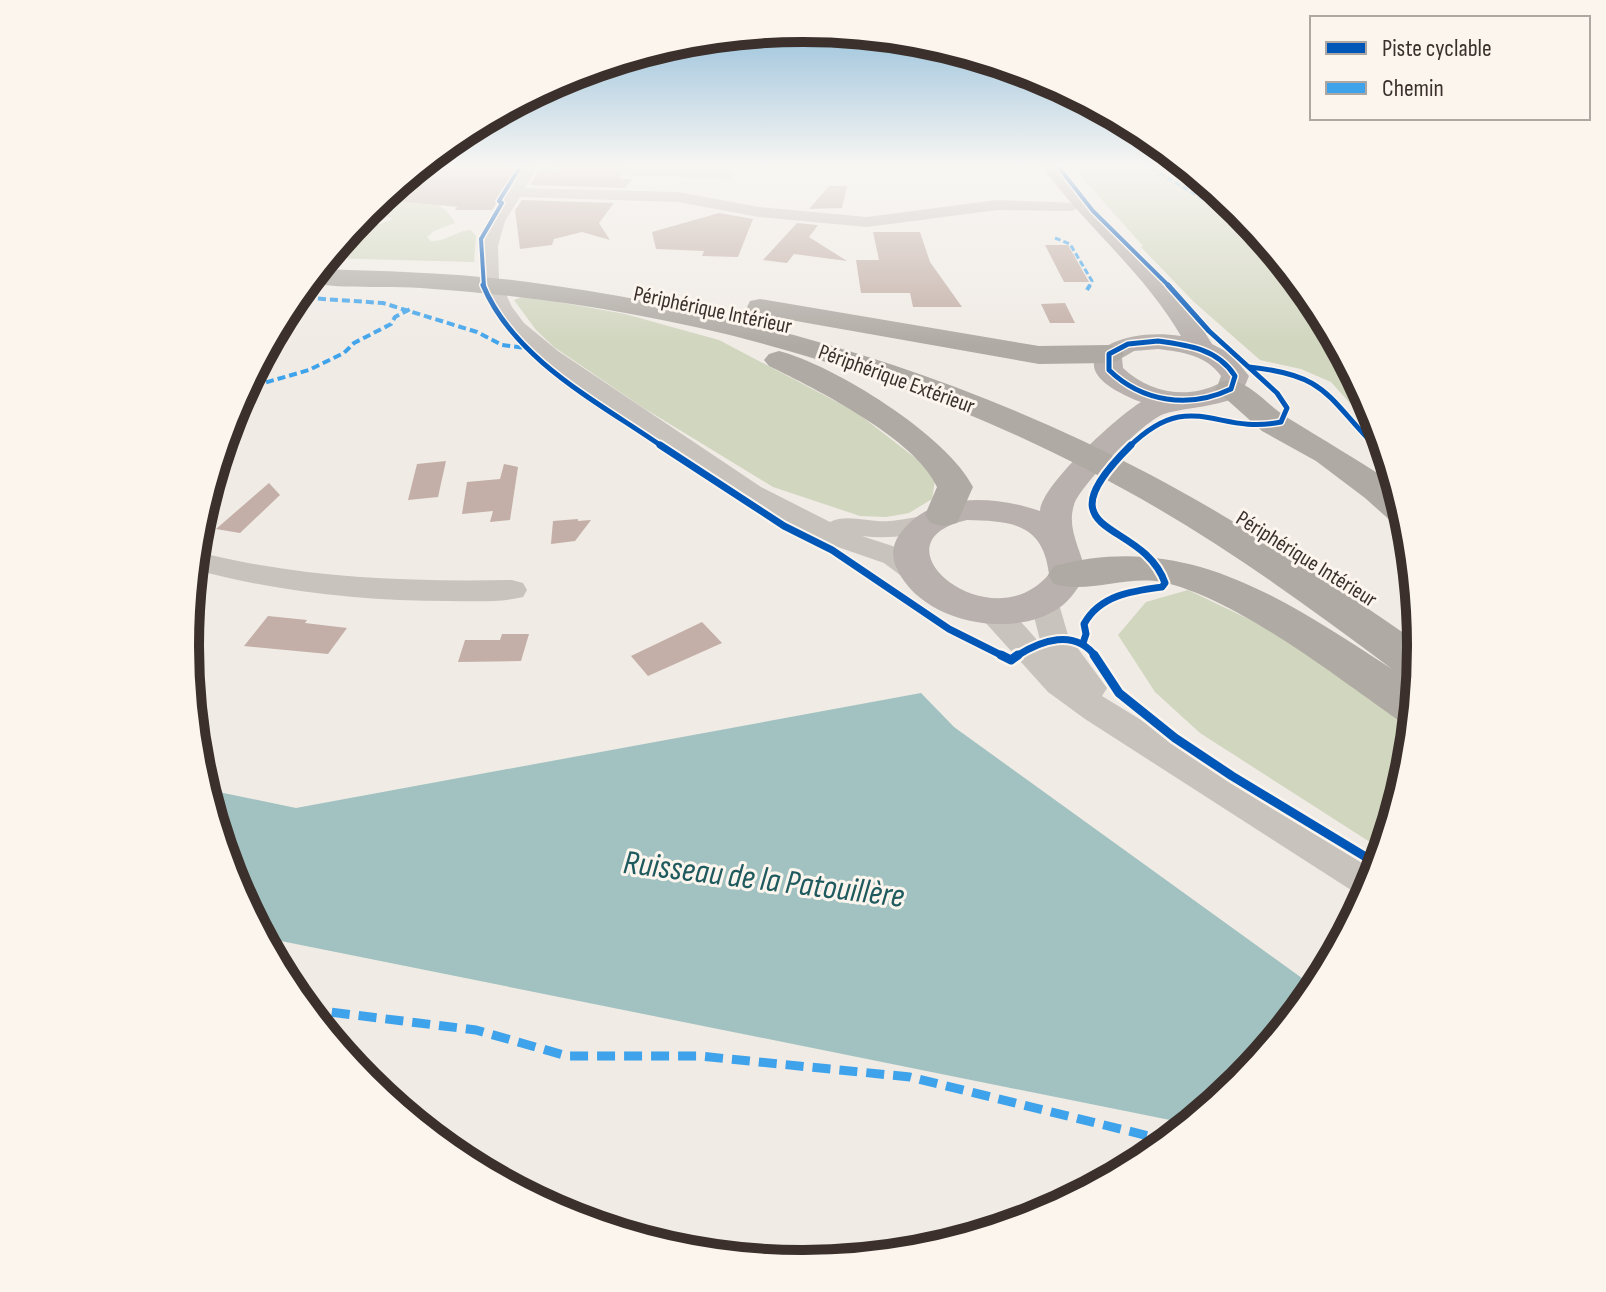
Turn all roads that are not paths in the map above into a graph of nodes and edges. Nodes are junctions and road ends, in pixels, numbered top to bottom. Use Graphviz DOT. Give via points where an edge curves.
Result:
graph roads {
  1 [pos="495,224"];
  2 [pos="960,224"];
  3 [pos="1089,224"];
  4 [pos="1100,224"];
  5 [pos="961,228"];
  6 [pos="334,267"];
  7 [pos="325,277"];
  8 [pos="574,289"];
  9 [pos="1158,341"];
  10 [pos="1202,350"];
  11 [pos="1109,354"];
  12 [pos="1237,375"];
  13 [pos="1127,386"];
  14 [pos="1188,401"];
  15 [pos="1142,474"];
  16 [pos="1388,499"];
  17 [pos="996,510"];
  18 [pos="799,517"];
  19 [pos="935,520"];
  20 [pos="1056,533"];
  21 [pos="205,563"];
  22 [pos="914,571"];
  23 [pos="1057,588"];
  24 [pos="512,590"];
  25 [pos="990,611"];
  26 [pos="1406,621"];
  27 [pos="1407,657"];
  28 [pos="1405,700"];
  29 [pos="1118,721"];
  30 [pos="1361,876"];
  1 -- 18 [label="street" via="490,279 517,327 550,356 752,493"];
  2 -- 5 [label="street"];
  3 -- 9 [label="main road" via="1159,299 1165,320"];
  4 -- 10 [label="main road" via="1172,299"];
  6 -- 8 [label="highway" via="452,271"];
  7 -- 8 [label="highway, Périphérique Extérieur"];
  8 -- 11 [label="highway" via="604,282 1039,355"];
  8 -- 15 [label="highway, Périphérique Extérieur" via="813,347 1055,430"];
  8 -- 19 [label="highway" via="587,303 687,325 752,347 841,391 948,469 955,487"];
  9 -- 10 [label="main road"];
  9 -- 11 [label="main road" via="1128,344"];
  10 -- 12 [label="main road"];
  11 -- 13 [label="main road" via="1109,370"];
  12 -- 14 [label="main road" via="1206,400"];
  12 -- 16 [label="highway" via="1274,424 1328,454"];
  13 -- 14 [label="main road"];
  13 -- 17 [label="main road" via="1116,412 1034,497"];
  14 -- 20 [label="main road" via="1153,407 1118,434 1057,505"];
  15 -- 26 [label="highway, Périphérique Intérieur" via="1266,531"];
  15 -- 27 [label="highway, Périphérique Extérieur"];
  17 -- 19 [label="main road" via="967,510"];
  17 -- 20 [label="main road" via="1028,517"];
  18 -- 19 [label="street" via="876,530"];
  18 -- 22 [label="street" via="894,557"];
  19 -- 22 [label="main road" via="914,541"];
  20 -- 23 [label="main road" via="1068,553"];
  21 -- 24 [label="street" via="326,587"];
  22 -- 25 [label="main road" via="953,601"];
  23 -- 25 [label="main road" via="1020,608"];
  23 -- 28 [label="highway" via="1127,567 1162,569 1255,607"];
  23 -- 29 [label="street" via="1053,637 1074,671"];
  25 -- 29 [label="street" via="1060,683"];
  29 -- 30 [label="street"];
}
